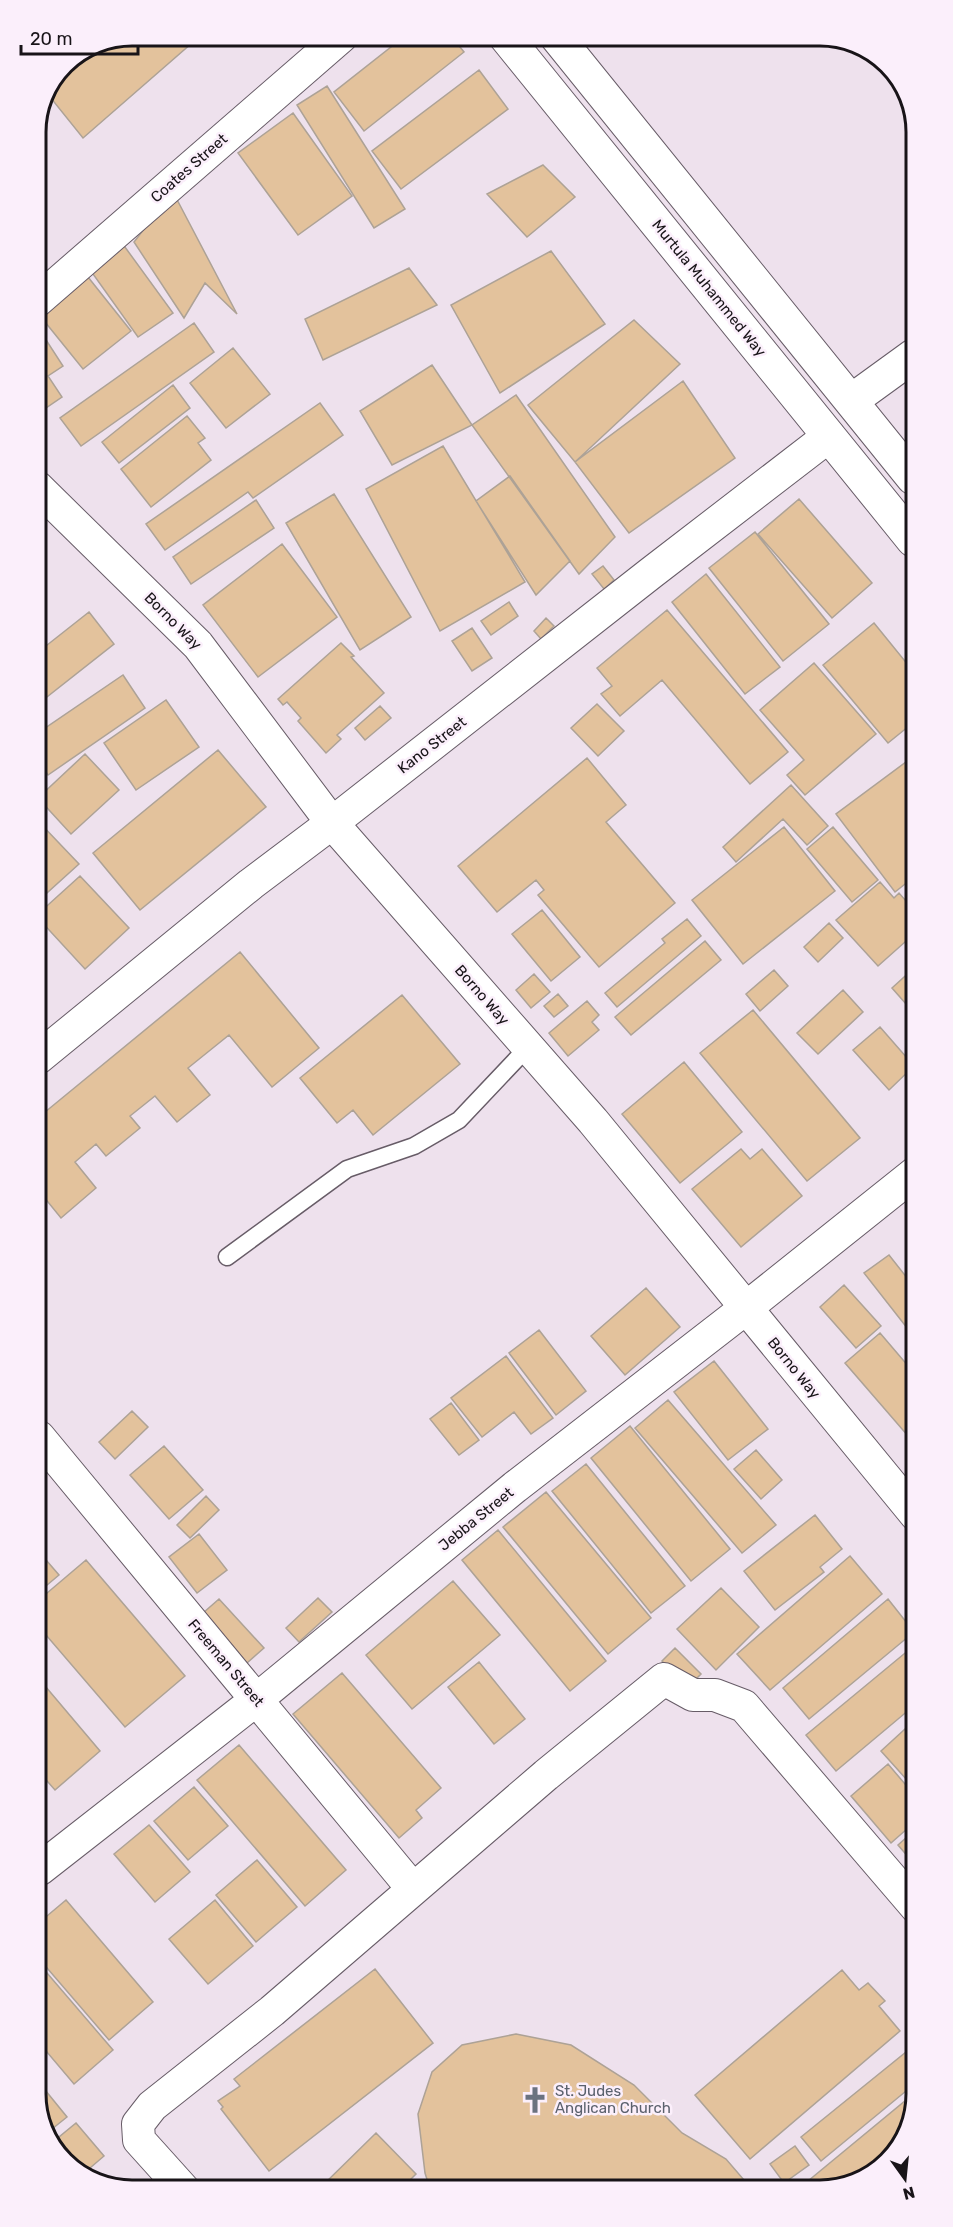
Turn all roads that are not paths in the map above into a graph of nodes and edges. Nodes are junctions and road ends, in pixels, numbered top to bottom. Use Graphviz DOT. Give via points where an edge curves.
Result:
graph roads {
  1 [pos="330,46"];
  2 [pos="514,47"];
  3 [pos="565,47"];
  4 [pos="47,292"];
  5 [pos="906,361"];
  6 [pos="852,402"];
  7 [pos="829,436"];
  8 [pos="906,469"];
  9 [pos="47,497"];
  10 [pos="906,531"];
  11 [pos="333,823"];
  12 [pos="528,1047"];
  13 [pos="47,1052"];
  14 [pos="906,1180"];
  15 [pos="227,1257"];
  16 [pos="746,1308"];
  17 [pos="46,1446"];
  18 [pos="906,1503"];
  19 [pos="256,1700"];
  20 [pos="46,1864"];
  21 [pos="413,1889"];
  22 [pos="906,1896"];
  23 [pos="175,2180"];
  1 -- 4 [label="street, Coates Street"];
  2 -- 7 [label="main road, Murtula Muhammed Way"];
  3 -- 6 [label="main road"];
  5 -- 6 [label="main road"];
  6 -- 8 [label="main road"];
  7 -- 10 [label="main road, Murtula Muhammed Way"];
  7 -- 11 [label="street, Kano Street"];
  9 -- 11 [label="street, Borno Way" via="198,645"];
  11 -- 12 [label="street, Borno Way"];
  11 -- 13 [label="street, Kano Street" via="251,884"];
  12 -- 15 [label="lane" via="459,1120 414,1146 347,1169"];
  12 -- 16 [label="street, Borno Way"];
  14 -- 16 [label="street, Jebba Street"];
  16 -- 18 [label="street, Borno Way"];
  16 -- 19 [label="street, Jebba Street" via="515,1487"];
  17 -- 19 [label="street, Freeman Street"];
  19 -- 20 [label="street, Jebba Street"];
  19 -- 21 [label="street, Freeman Street"];
  21 -- 22 [label="street" via="664,1679 693,1695 715,1695 744,1706"];
  21 -- 23 [label="street" via="272,2011 152,2106 138,2124 139,2140"];
}
